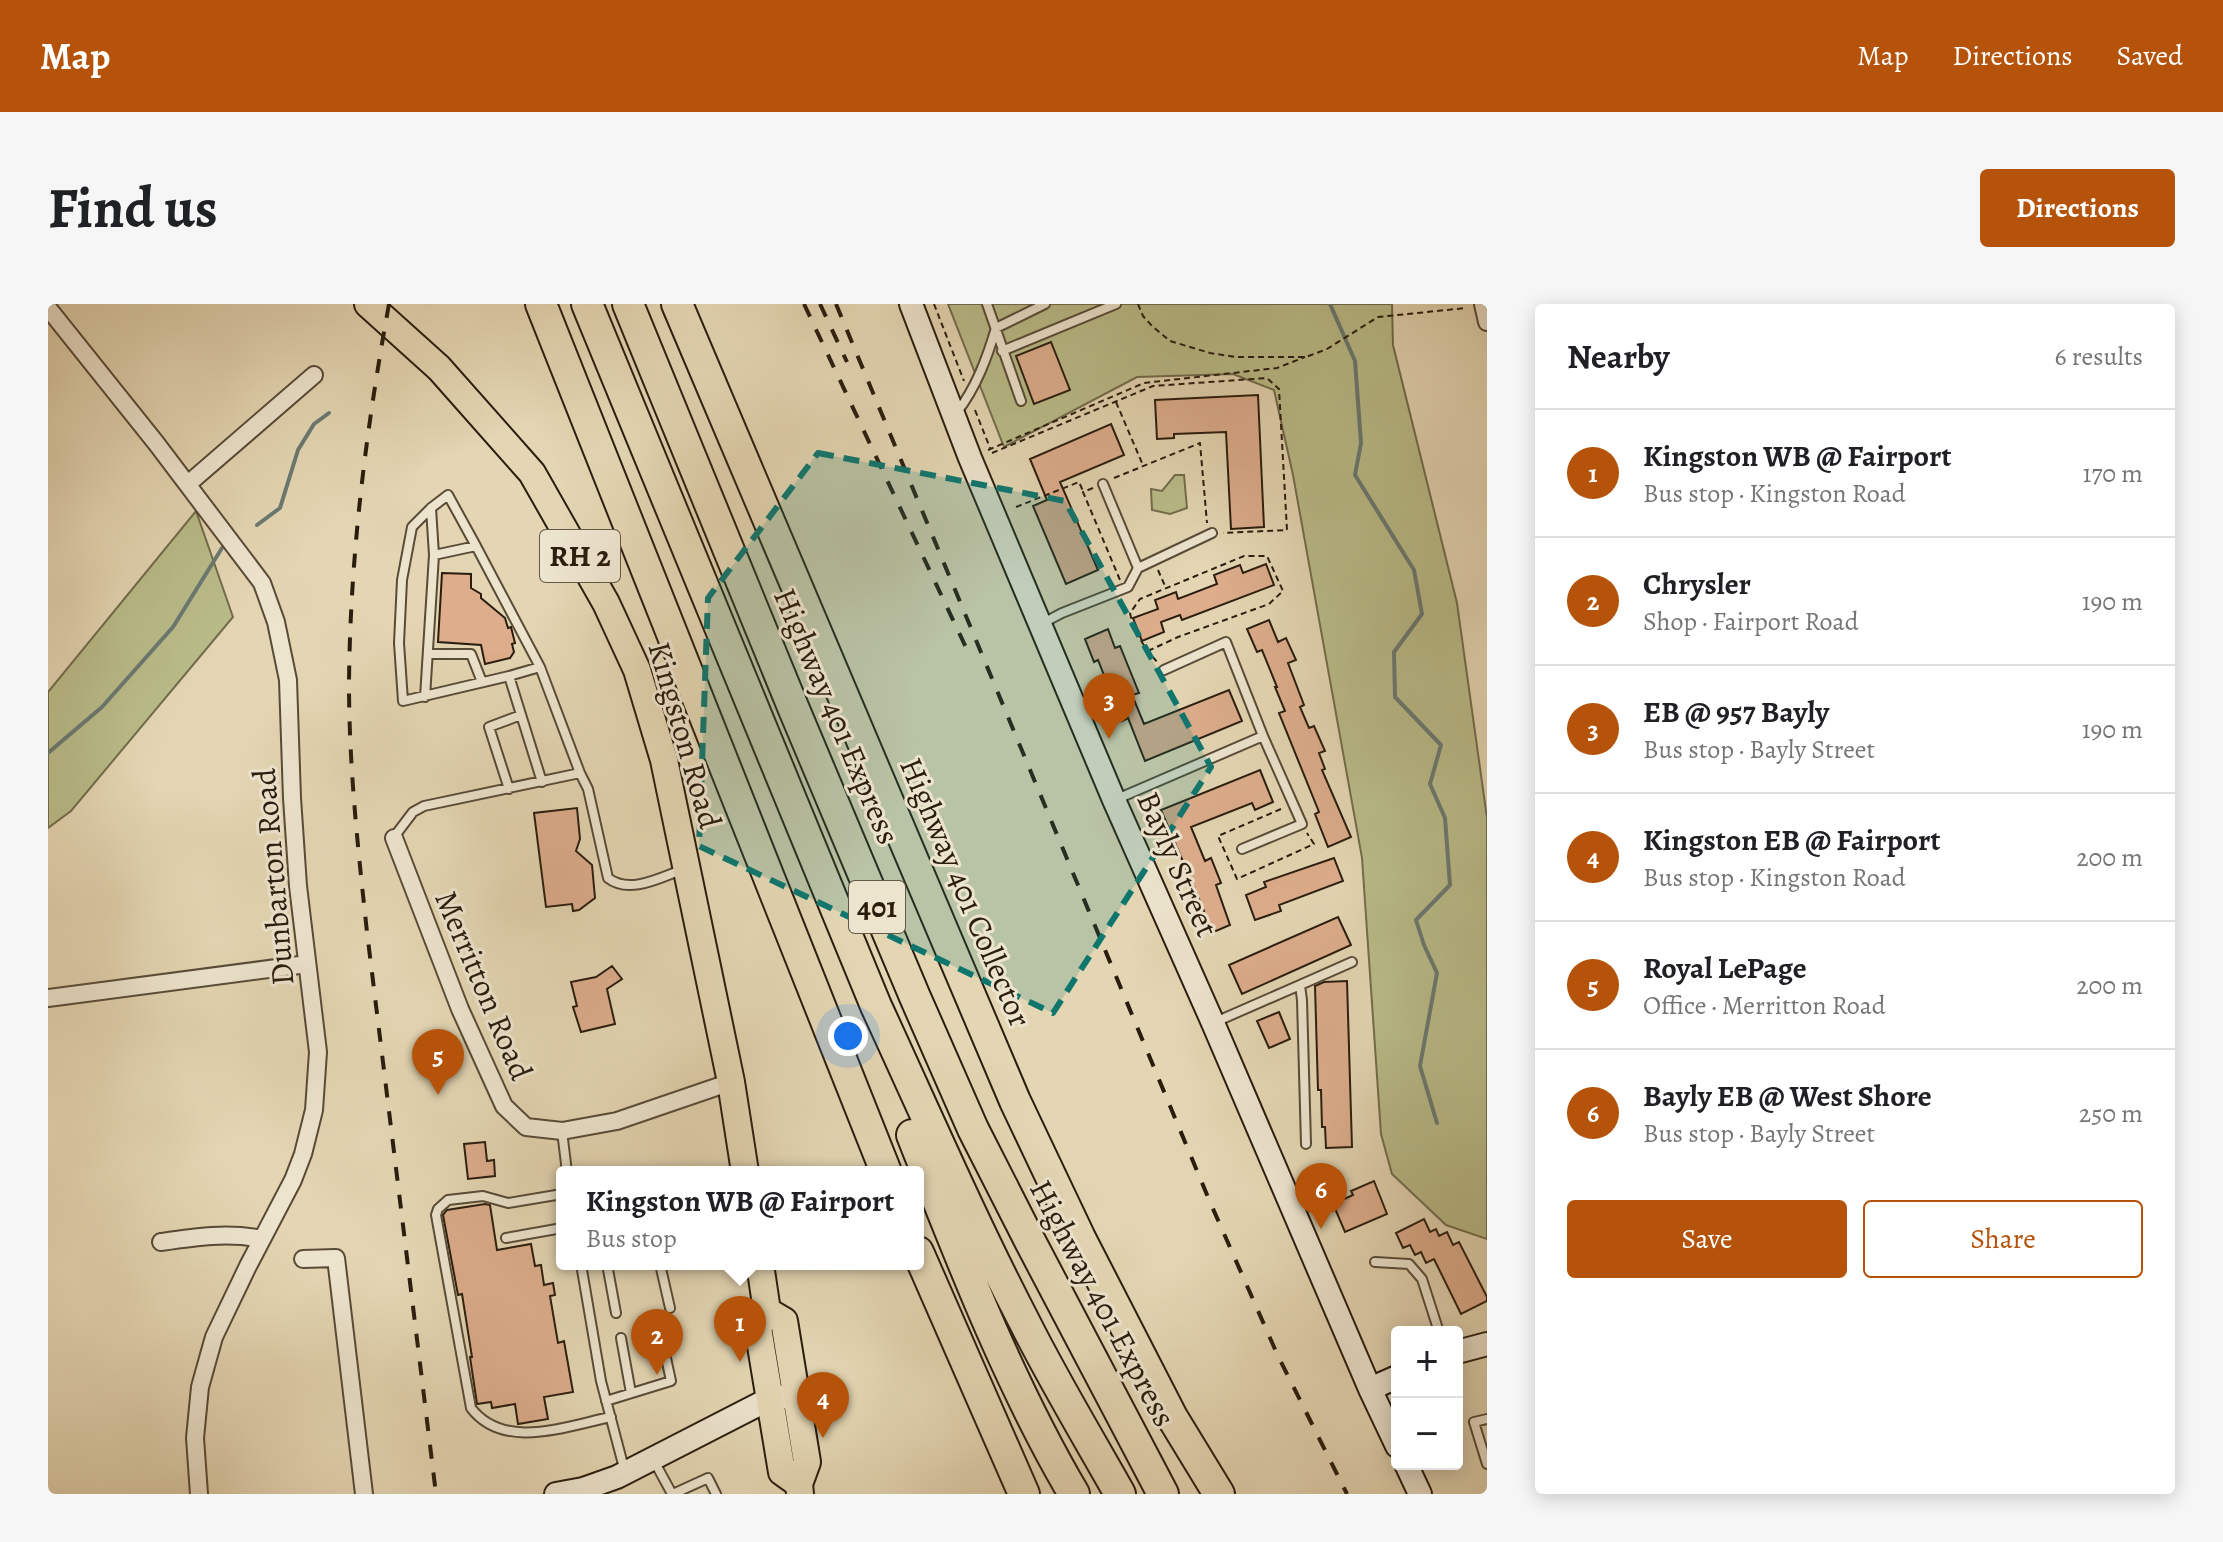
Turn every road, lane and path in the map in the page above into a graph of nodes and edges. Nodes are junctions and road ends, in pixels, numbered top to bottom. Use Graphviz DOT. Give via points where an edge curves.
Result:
graph roads {
  1 [pos="368,304"];
  2 [pos="541,304"];
  3 [pos="587,304"];
  4 [pos="628,304"];
  5 [pos="677,304"];
  6 [pos="911,304"];
  7 [pos="934,304"];
  8 [pos="987,304"];
  9 [pos="1045,304"];
  10 [pos="1116,304"];
  11 [pos="1138,304"];
  12 [pos="1483,304"];
  13 [pos="48,308"];
  14 [pos="1487,322"];
  15 [pos="996,328"];
  16 [pos="1002,351"];
  17 [pos="1306,357"];
  18 [pos="314,375"];
  19 [pos="970,396"];
  20 [pos="1021,401"];
  21 [pos="1116,401"];
  22 [pos="954,416"];
  23 [pos="984,453"];
  24 [pos="1143,465"];
  25 [pos="188,484"];
  26 [pos="1103,484"];
  27 [pos="1083,492"];
  28 [pos="1016,507"];
  29 [pos="431,508"];
  30 [pos="1212,533"];
  31 [pos="476,546"];
  32 [pos="434,555"];
  33 [pos="1154,561"];
  34 [pos="1138,568"];
  35 [pos="1165,587"];
  36 [pos="1123,588"];
  37 [pos="1040,624"];
  38 [pos="1148,651"];
  39 [pos="428,654"];
  40 [pos="540,667"];
  41 [pos="1164,670"];
  42 [pos="509,676"];
  43 [pos="482,682"];
  44 [pos="425,697"];
  45 [pos="521,715"];
  46 [pos="1263,736"];
  47 [pos="580,773"];
  48 [pos="542,782"];
  49 [pos="509,789"];
  50 [pos="1114,800"];
  51 [pos="394,838"];
  52 [pos="1242,849"];
  53 [pos="687,868"];
  54 [pos="1352,962"];
  55 [pos="307,964"];
  56 [pos="1300,985"];
  57 [pos="48,998"];
  58 [pos="876,1006"];
  59 [pos="1213,1023"];
  60 [pos="731,1082"];
  61 [pos="562,1131"];
  62 [pos="1306,1144"];
  63 [pos="566,1166"];
  64 [pos="744,1166"];
  65 [pos="884,1166"];
  66 [pos="556,1195"];
  67 [pos="556,1229"];
  68 [pos="506,1238"];
  69 [pos="262,1239"];
  70 [pos="161,1242"];
  71 [pos="303,1259"];
  72 [pos="1375,1262"];
  73 [pos="924,1266"];
  74 [pos="582,1270"];
  75 [pos="608,1270"];
  76 [pos="661,1270"];
  77 [pos="761,1270"];
  78 [pos="670,1308"];
  79 [pos="767,1311"];
  80 [pos="616,1313"];
  81 [pos="1437,1326"];
  82 [pos="660,1330"];
  83 [pos="621,1338"];
  84 [pos="1487,1344"];
  85 [pos="1463,1350"];
  86 [pos="1391,1380"];
  87 [pos="1370,1389"];
  88 [pos="631,1393"];
  89 [pos="797,1395"];
  90 [pos="769,1399"];
  91 [pos="606,1401"];
  92 [pos="611,1417"];
  93 [pos="1487,1419"];
  94 [pos="1391,1433"];
  95 [pos="653,1459"];
  96 [pos="1487,1464"];
  97 [pos="1409,1470"];
  98 [pos="626,1472"];
  99 [pos="604,1488"];
  100 [pos="800,1489"];
  101 [pos="693,1490"];
  102 [pos="1023,1492"];
  103 [pos="199,1494"];
  104 [pos="364,1494"];
  105 [pos="556,1494"];
  106 [pos="673,1494"];
  107 [pos="716,1494"];
  108 [pos="1074,1494"];
  109 [pos="1120,1494"];
  110 [pos="1163,1494"];
  111 [pos="1219,1494"];
  112 [pos="1420,1494"];
  1 -- 53 [label="main road, Kingston Road / RH 2" via="439,368 532,473 606,603 637,670 664,760"];
  2 -- 65 [label="highway"];
  3 -- 58 [label="highway, 401"];
  4 -- 110 [label="highway, Highway 401 Express / 401" via="973,1129"];
  5 -- 111 [label="highway, Highway 401 Collector / 401" via="1015,1101 1165,1403"];
  6 -- 22 [label="main road, Bayly Street"];
  7 -- 19 [label="path"];
  8 -- 15 [label="lane"];
  9 -- 15 [label="lane"];
  10 -- 16 [label="lane"];
  11 -- 17 [label="path" via="1143,316 1170,341 1192,349 1236,357"];
  12 -- 14 [label="street"];
  12 -- 17 [label="path" via="1381,316"];
  13 -- 25 [label="street, Dunbarton Road"];
  15 -- 16 [label="lane"];
  15 -- 19 [label="lane"];
  16 -- 20 [label="lane"];
  17 -- 23 [label="path" via="1277,368 1144,383"];
  18 -- 25 [label="street"];
  19 -- 22 [label="lane"];
  19 -- 23 [label="path"];
  21 -- 23 [label="path"];
  21 -- 24 [label="path"];
  21 -- 30 [label="path" via="1153,386 1267,378 1279,389 1287,530"];
  22 -- 23 [label="main road, Bayly Street"];
  23 -- 37 [label="main road, Bayly Street"];
  24 -- 26 [label="path"];
  24 -- 30 [label="path" via="1200,443 1207,527"];
  25 -- 55 [label="street, Dunbarton Road" via="262,583 276,622 288,680"];
  26 -- 27 [label="path"];
  26 -- 34 [label="lane"];
  27 -- 28 [label="path" via="1079,482"];
  27 -- 36 [label="path"];
  29 -- 31 [label="lane" via="448,495"];
  29 -- 32 [label="lane"];
  29 -- 44 [label="lane" via="412,527 402,580 399,643 403,701"];
  30 -- 33 [label="lane"];
  31 -- 32 [label="lane"];
  31 -- 40 [label="lane"];
  32 -- 39 [label="lane"];
  33 -- 34 [label="lane"];
  33 -- 35 [label="path"];
  34 -- 36 [label="lane"];
  35 -- 38 [label="path" via="1140,599 1130,613"];
  35 -- 38 [label="path" via="1244,556 1267,556 1283,591 1269,604"];
  36 -- 37 [label="lane"];
  37 -- 50 [label="main road, Bayly Street"];
  38 -- 41 [label="path"];
  39 -- 43 [label="lane" via="471,654"];
  39 -- 44 [label="lane"];
  40 -- 42 [label="lane"];
  40 -- 47 [label="lane"];
  41 -- 46 [label="lane" via="1226,642"];
  42 -- 43 [label="lane"];
  42 -- 45 [label="lane"];
  43 -- 44 [label="lane"];
  45 -- 48 [label="lane"];
  45 -- 49 [label="lane" via="489,727"];
  46 -- 50 [label="lane"];
  46 -- 52 [label="lane" via="1302,824"];
  47 -- 48 [label="lane"];
  47 -- 53 [label="lane" via="608,878 631,887"];
  48 -- 49 [label="lane"];
  49 -- 51 [label="lane" via="424,806"];
  50 -- 59 [label="main road, Bayly Street"];
  51 -- 61 [label="street, Merritton Road" via="504,1106 526,1127"];
  53 -- 60 [label="main road, Kingston Road / RH 2"];
  54 -- 56 [label="lane"];
  55 -- 57 [label="street"];
  55 -- 69 [label="street, Dunbarton Road" via="318,1052 314,1110 293,1180"];
  56 -- 59 [label="lane"];
  56 -- 62 [label="lane"];
  58 -- 108 [label="highway" via="925,1168 997,1340"];
  58 -- 109 [label="highway, 401" via="1025,1324"];
  59 -- 87 [label="main road, Bayly Street"];
  60 -- 61 [label="street, Merritton Road" via="617,1121"];
  60 -- 64 [label="main road, Kingston Road / RH 2"];
  61 -- 63 [label="lane"];
  66 -- 92 [label="lane" via="508,1203 483,1196 448,1200 438,1209 471,1408 497,1430 510,1433"];
  67 -- 68 [label="lane"];
  69 -- 70 [label="street" via="210,1235"];
  69 -- 103 [label="street, Dunbarton Road" via="214,1337 200,1387 195,1438"];
  71 -- 104 [label="street" via="336,1258"];
  72 -- 81 [label="lane" via="1409,1264 1422,1279"];
  73 -- 102 [label="highway"];
  74 -- 91 [label="lane"];
  75 -- 80 [label="lane"];
  76 -- 78 [label="lane"];
  77 -- 79 [label="main road"];
  79 -- 89 [label="main road" via="784,1321"];
  79 -- 90 [label="main road" via="758,1328"];
  82 -- 88 [label="lane" via="671,1381"];
  83 -- 88 [label="lane"];
  84 -- 85 [label="main road"];
  86 -- 87 [label="main road"];
  87 -- 94 [label="main road, Bayly Street"];
  88 -- 91 [label="lane"];
  89 -- 90 [label="main road"];
  89 -- 100 [label="main road" via="807,1462"];
  90 -- 95 [label="main road"];
  90 -- 100 [label="main road" via="782,1472"];
  91 -- 92 [label="lane"];
  92 -- 98 [label="lane"];
  93 -- 96 [label="lane" via="1474,1422"];
  95 -- 98 [label="main road"];
  95 -- 106 [label="lane"];
  97 -- 112 [label="main road"];
  98 -- 99 [label="main road"];
  99 -- 105 [label="main road"];
  101 -- 106 [label="lane"];
  101 -- 107 [label="lane" via="708,1478"];
}
